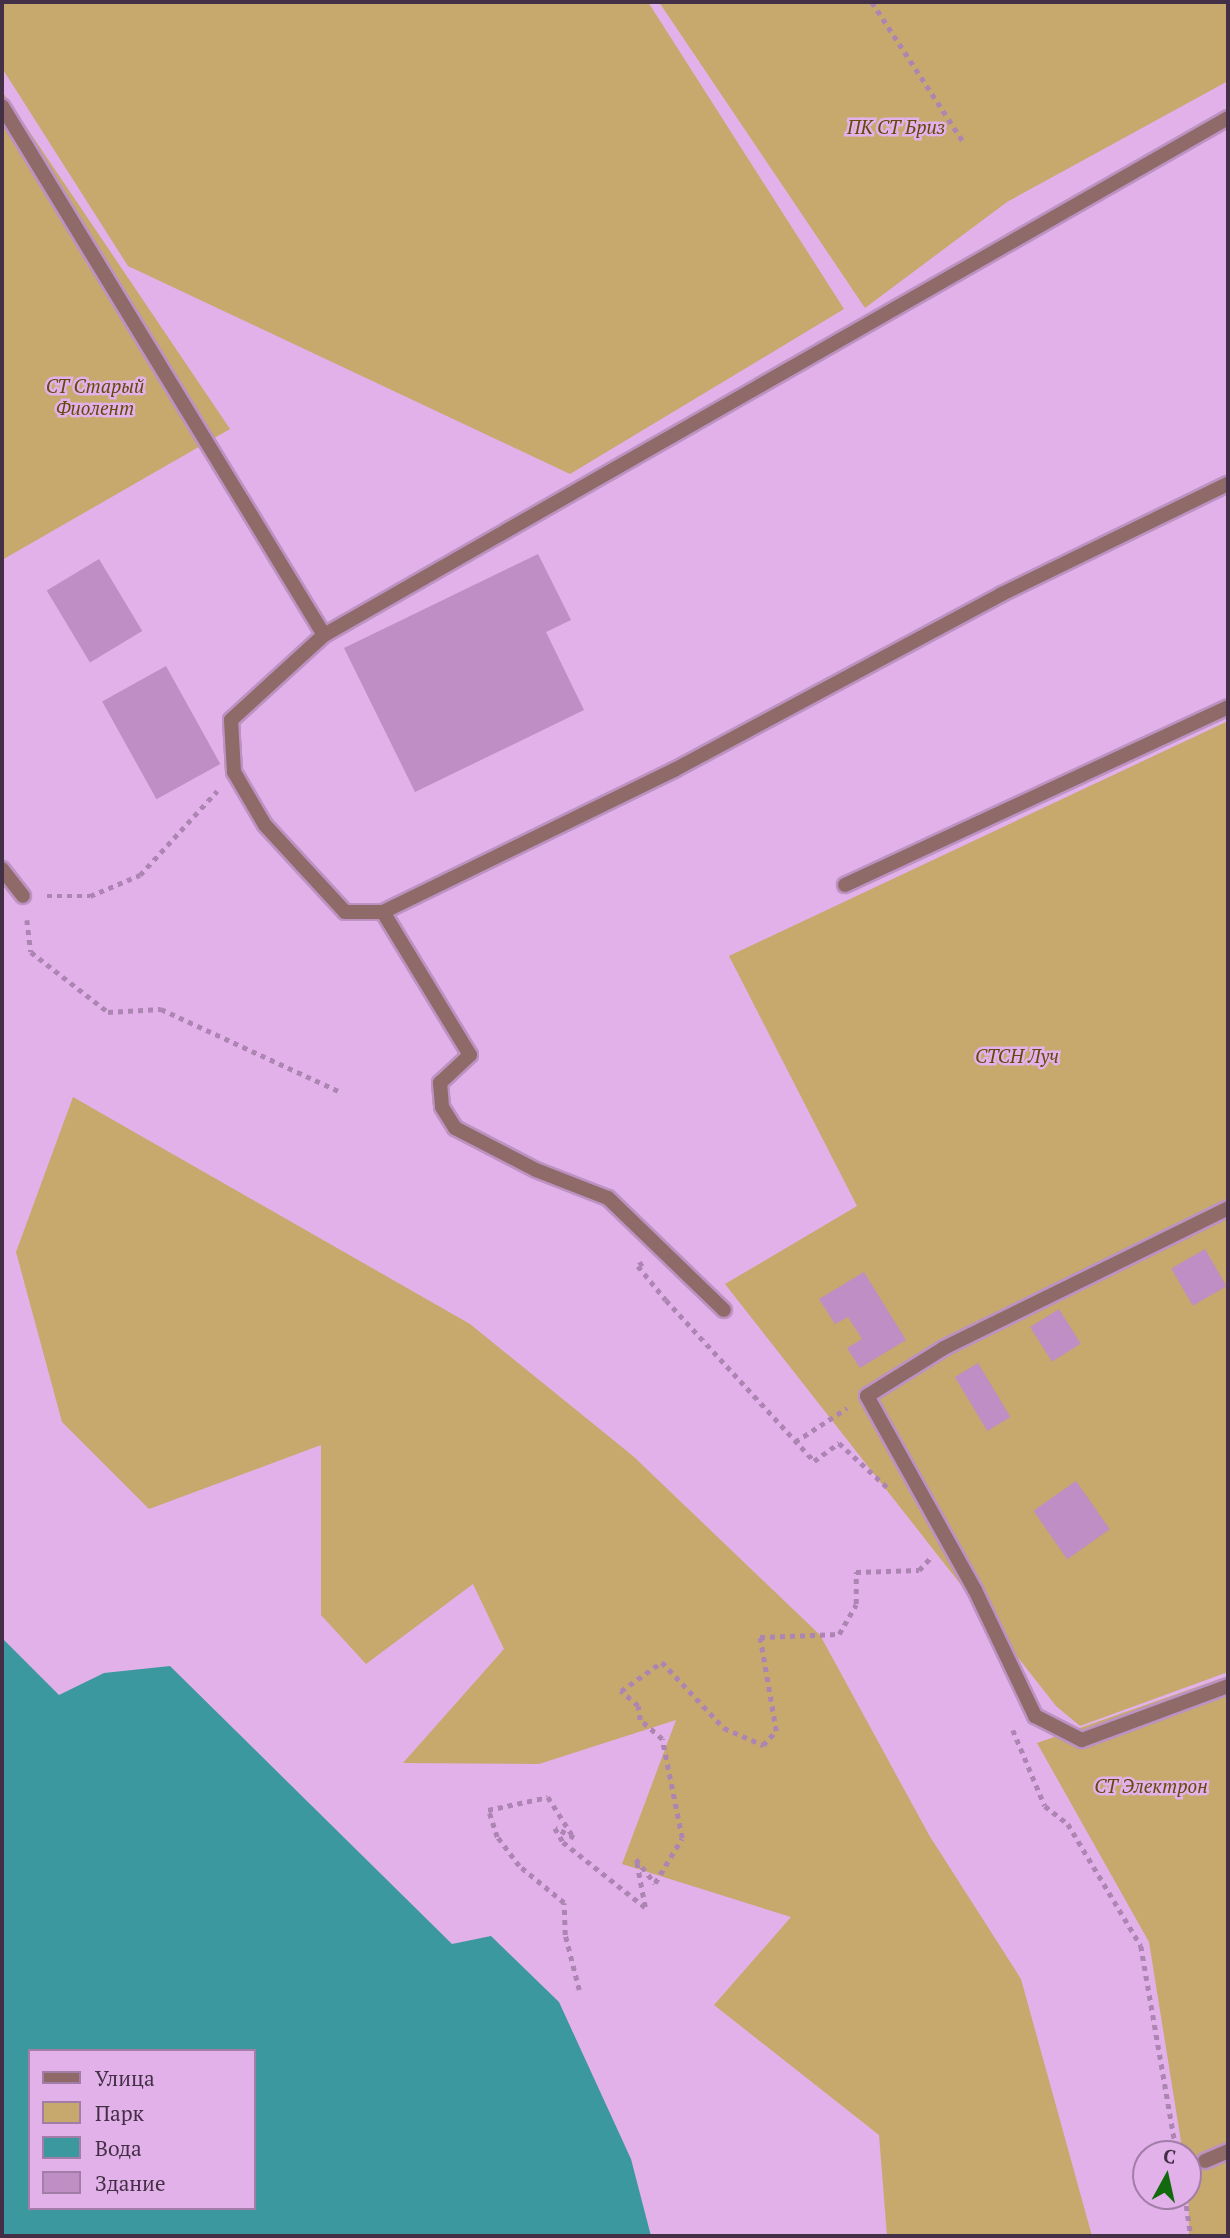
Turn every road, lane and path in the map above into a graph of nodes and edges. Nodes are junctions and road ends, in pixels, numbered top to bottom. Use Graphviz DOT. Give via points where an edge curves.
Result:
graph roads {
  1 [pos="872,2"];
  2 [pos="2,106"];
  3 [pos="1228,118"];
  4 [pos="963,141"];
  5 [pos="1228,484"];
  6 [pos="324,635"];
  7 [pos="1228,707"];
  8 [pos="234,772"];
  9 [pos="2,869"];
  10 [pos="845,885"];
  11 [pos="23,896"];
  12 [pos="383,912"];
  13 [pos="341,1092"];
  14 [pos="1228,1208"];
  15 [pos="638,1266"];
  16 [pos="724,1310"];
  17 [pos="838,1414"];
  18 [pos="795,1442"];
  19 [pos="839,1443"];
  20 [pos="933,1555"];
  21 [pos="1228,1686"];
  22 [pos="1068,1824"];
  23 [pos="579,1990"];
  24 [pos="1175,2140"];
  25 [pos="1228,2151"];
  26 [pos="1205,2161"];
  27 [pos="1187,2210"];
  28 [pos="1191,2236"];
  1 -- 4 [label="path"];
  2 -- 6 [label="street"];
  3 -- 6 [label="street"];
  5 -- 12 [label="street" via="1002,594 674,770"];
  6 -- 8 [label="street" via="231,720"];
  7 -- 10 [label="street"];
  8 -- 11 [label="path" via="140,875 90,896"];
  8 -- 12 [label="street" via="265,824 345,912"];
  9 -- 11 [label="street"];
  11 -- 13 [label="path" via="31,952 108,1012 162,1009"];
  12 -- 16 [label="street" via="470,1055 440,1083 442,1107 455,1128 536,1170 608,1198"];
  14 -- 21 [label="street" via="944,1348 867,1396 975,1590 1035,1716 1082,1740"];
  15 -- 18 [label="path"];
  17 -- 18 [label="path"];
  18 -- 19 [label="path" via="814,1461"];
  20 -- 23 [label="path" via="919,1570 856,1572 856,1604 838,1634 760,1637 776,1731 764,1745 724,1728 662,1662 621,1691 638,1706 640,1720 662,1739 682,1838 655,1883 636,1858 645,1906 563,1842 555,1828 574,1838 548,1797 488,1810 497,1837 519,1866 564,1903 565,1934"];
  22 -- 24 [label="path" via="1141,1946"];
  25 -- 26 [label="street"];
  27 -- 28 [label="path"];
}
